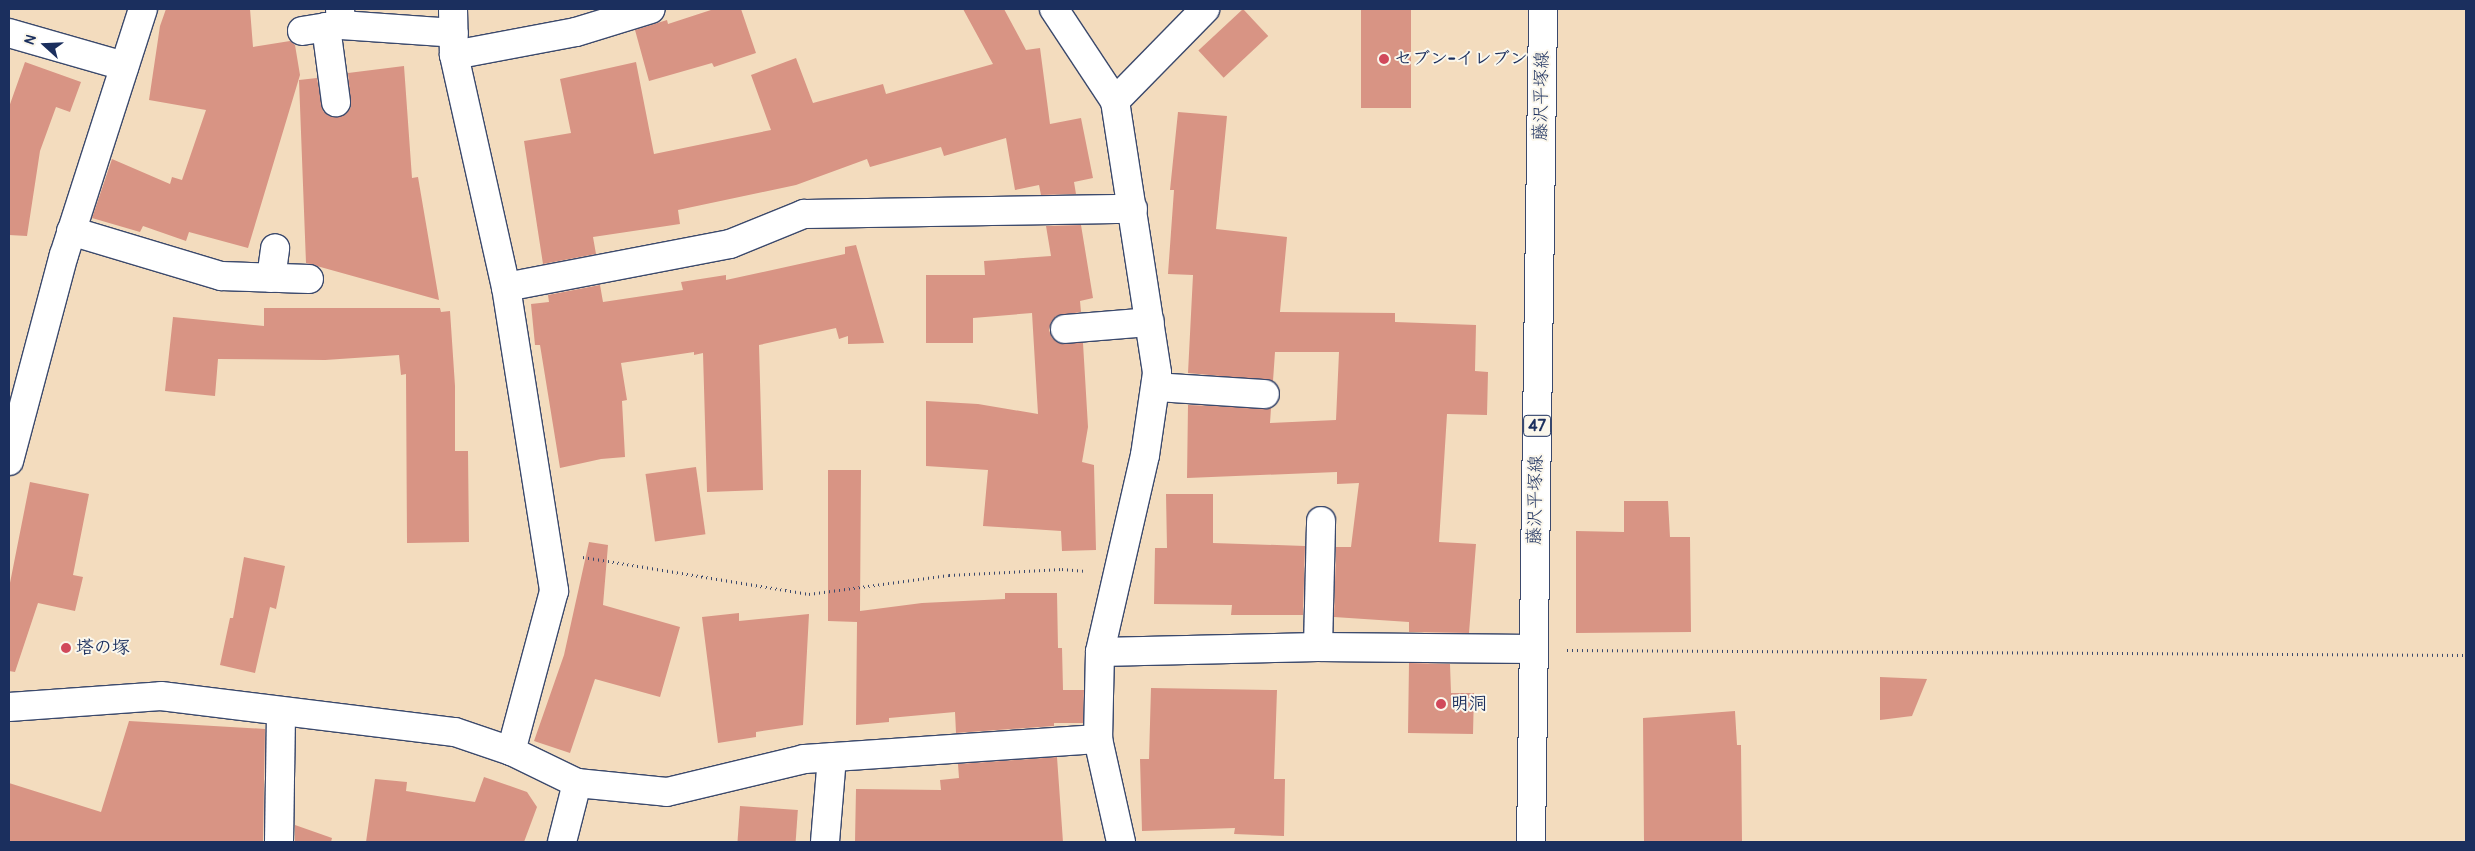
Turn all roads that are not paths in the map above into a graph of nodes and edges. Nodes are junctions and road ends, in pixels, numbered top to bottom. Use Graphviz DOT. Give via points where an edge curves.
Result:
graph roads {
  1 [pos="143,9"];
  2 [pos="651,9"];
  3 [pos="1054,9"];
  4 [pos="1205,9"];
  5 [pos="1543,9"];
  6 [pos="327,23"];
  7 [pos="454,32"];
  8 [pos="9,34"];
  9 [pos="124,66"];
  10 [pos="1115,101"];
  11 [pos="336,102"];
  12 [pos="1133,209"];
  13 [pos="71,231"];
  14 [pos="275,248"];
  15 [pos="271,278"];
  16 [pos="309,279"];
  17 [pos="506,288"];
  18 [pos="1150,322"];
  19 [pos="1065,329"];
  20 [pos="1156,388"];
  21 [pos="1265,394"];
  22 [pos="9,461"];
  23 [pos="1321,521"];
  24 [pos="1318,647"];
  25 [pos="1534,649"];
  26 [pos="1100,652"];
  27 [pos="9,707"];
  28 [pos="281,712"];
  29 [pos="1098,739"];
  30 [pos="511,751"];
  31 [pos="832,757"];
  32 [pos="577,782"];
  33 [pos="279,842"];
  34 [pos="562,842"];
  35 [pos="825,842"];
  36 [pos="1121,842"];
  37 [pos="1531,842"];
  1 -- 9 [label="street"];
  2 -- 7 [label="street" via="576,32"];
  3 -- 10 [label="street"];
  4 -- 10 [label="street"];
  5 -- 25 [label="street, 藤沢平塚線 / 47"];
  6 -- 7 [label="street"];
  6 -- 11 [label="street"];
  7 -- 17 [label="street"];
  8 -- 9 [label="street"];
  9 -- 13 [label="street"];
  10 -- 12 [label="street"];
  12 -- 17 [label="street" via="804,214 730,244"];
  12 -- 18 [label="street"];
  13 -- 15 [label="street" via="221,276"];
  13 -- 22 [label="street"];
  14 -- 15 [label="street"];
  15 -- 16 [label="street"];
  17 -- 30 [label="street" via="554,591"];
  18 -- 19 [label="street"];
  18 -- 20 [label="street"];
  20 -- 21 [label="street"];
  20 -- 26 [label="street" via="1145,455"];
  23 -- 24 [label="street"];
  24 -- 25 [label="street"];
  24 -- 26 [label="street"];
  25 -- 37 [label="street, 藤沢平塚線 / 47"];
  26 -- 29 [label="street"];
  27 -- 28 [label="street" via="161,696"];
  28 -- 30 [label="street" via="455,732"];
  28 -- 33 [label="street"];
  29 -- 31 [label="street"];
  29 -- 36 [label="street"];
  30 -- 32 [label="street"];
  31 -- 32 [label="street" via="804,759 666,792"];
  31 -- 35 [label="street"];
  32 -- 34 [label="street"];
}
